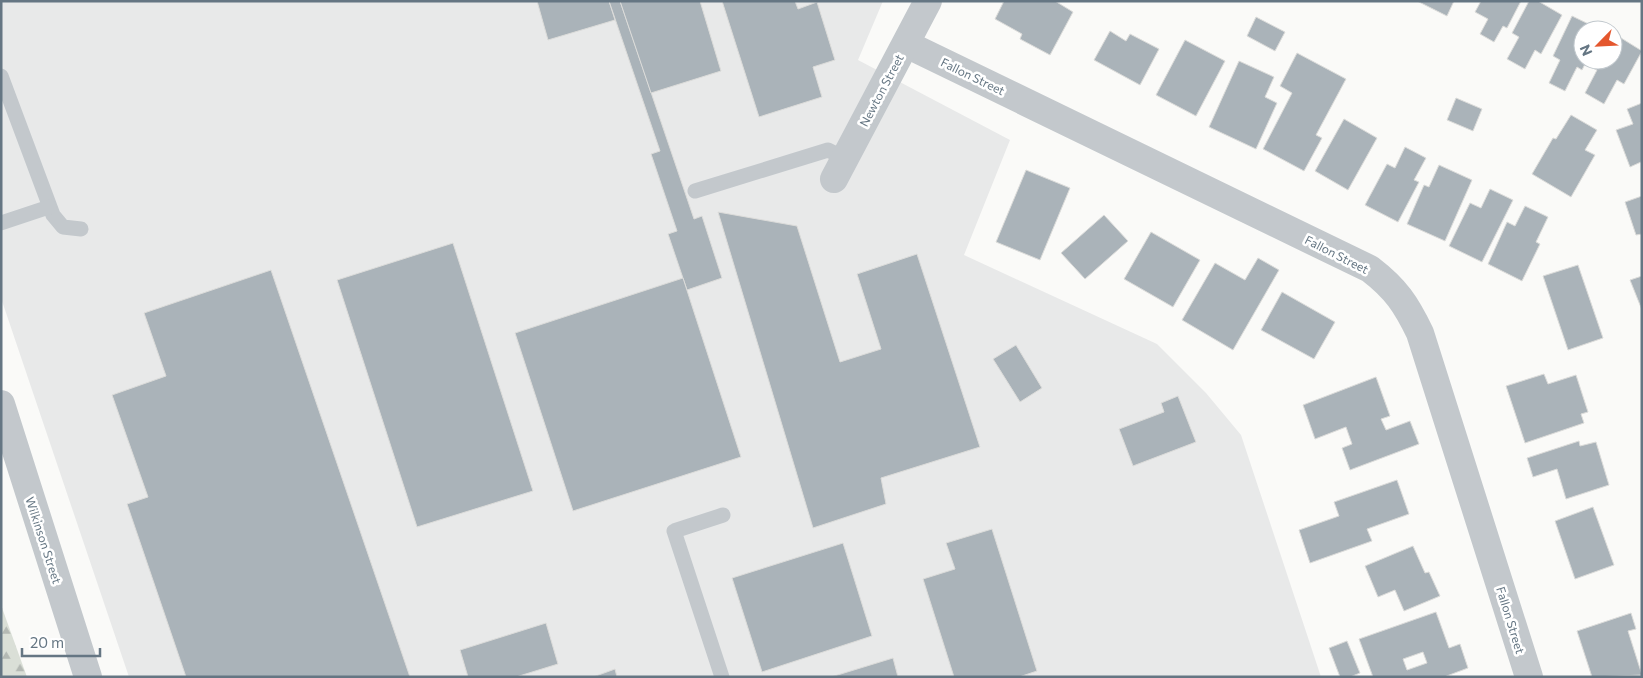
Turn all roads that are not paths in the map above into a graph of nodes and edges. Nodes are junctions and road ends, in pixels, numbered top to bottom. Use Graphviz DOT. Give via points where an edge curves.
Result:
graph roads {
  1 [pos="928,1"];
  2 [pos="906,44"];
  3 [pos="1,76"];
  4 [pos="839,168"];
  5 [pos="695,190"];
  6 [pos="49,207"];
  7 [pos="1,223"];
  8 [pos="81,229"];
  9 [pos="1,404"];
  10 [pos="723,515"];
  11 [pos="88,677"];
  12 [pos="722,677"];
  13 [pos="1528,677"];
  1 -- 2 [label="street, Newton Street"];
  2 -- 4 [label="street, Newton Street"];
  2 -- 13 [label="street, Fallon Street" via="1370,269 1390,284 1407,305 1420,333"];
  3 -- 6 [label="lane"];
  4 -- 5 [label="lane" via="828,150"];
  6 -- 7 [label="lane"];
  6 -- 8 [label="lane" via="63,227"];
  9 -- 11 [label="street, Wilkinson Street"];
  10 -- 12 [label="lane" via="674,531"];
}
